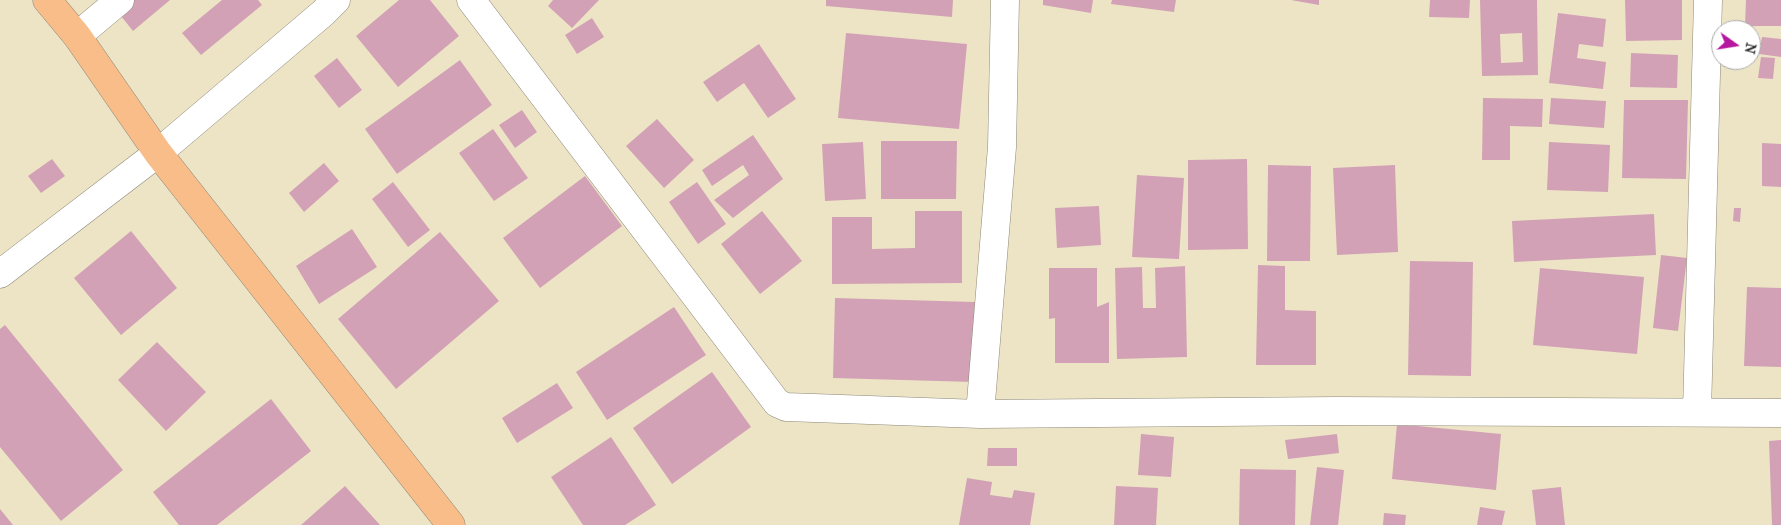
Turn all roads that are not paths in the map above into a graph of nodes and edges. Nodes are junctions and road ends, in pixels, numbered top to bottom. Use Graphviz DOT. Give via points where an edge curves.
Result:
graph roads {
  1 [pos="47,0"];
  2 [pos="120,0"];
  3 [pos="336,0"];
  4 [pos="471,0"];
  5 [pos="1005,0"];
  6 [pos="1708,0"];
  7 [pos="77,36"];
  8 [pos="158,153"];
  9 [pos="0,274"];
  10 [pos="1698,412"];
  11 [pos="1781,413"];
  12 [pos="980,414"];
  13 [pos="451,525"];
  1 -- 7 [label="main road"];
  2 -- 7 [label="street"];
  3 -- 8 [label="street"];
  4 -- 12 [label="street" via="777,403 786,407"];
  5 -- 12 [label="street" via="1002,147"];
  6 -- 10 [label="street"];
  7 -- 8 [label="main road"];
  8 -- 9 [label="street"];
  8 -- 13 [label="main road"];
  10 -- 11 [label="street"];
  10 -- 12 [label="street"];
}
